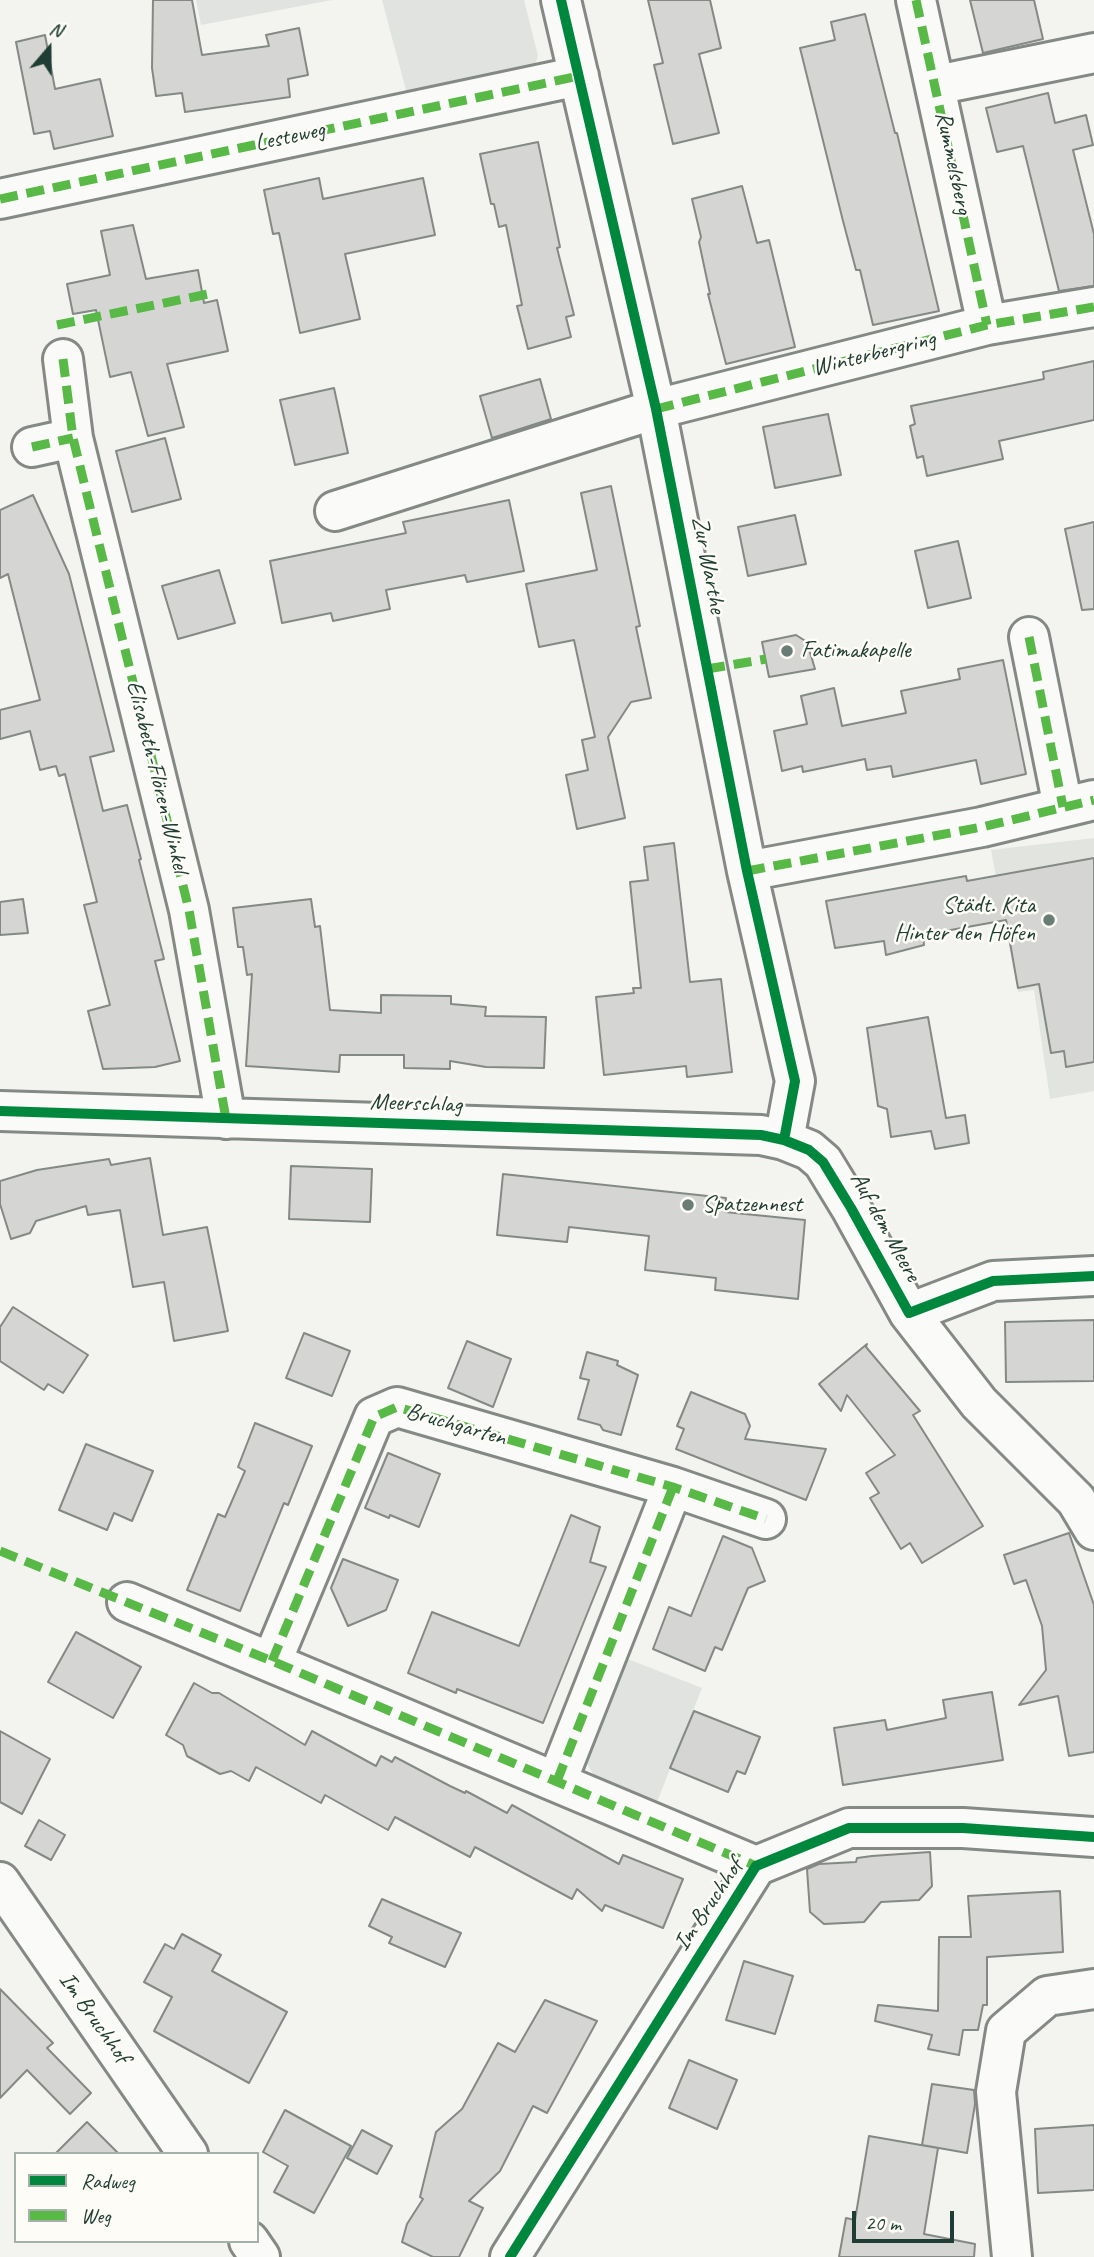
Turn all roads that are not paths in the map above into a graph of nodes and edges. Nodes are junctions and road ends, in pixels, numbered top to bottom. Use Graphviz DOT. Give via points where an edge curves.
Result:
graph roads {
  1 [pos="561,0"];
  2 [pos="916,0"];
  3 [pos="1094,53"];
  4 [pos="579,76"];
  5 [pos="936,85"];
  6 [pos="0,199"];
  7 [pos="1094,307"];
  8 [pos="987,325"];
  9 [pos="63,359"];
  10 [pos="656,409"];
  11 [pos="73,438"];
  12 [pos="32,447"];
  13 [pos="335,511"];
  14 [pos="1029,637"];
  15 [pos="1078,804"];
  16 [pos="747,871"];
  17 [pos="0,1111"];
  18 [pos="226,1119"];
  19 [pos="784,1140"];
  20 [pos="823,1162"];
  21 [pos="1094,1276"];
  22 [pos="909,1313"];
  23 [pos="673,1487"];
  24 [pos="766,1519"];
  25 [pos="1094,1530"];
  26 [pos="127,1602"];
  27 [pos="272,1661"];
  28 [pos="557,1781"];
  29 [pos="1094,1837"];
  30 [pos="756,1866"];
  31 [pos="0,1882"];
  32 [pos="1094,1989"];
  33 [pos="187,2152"];
  34 [pos="510,2257"];
  35 [pos="1012,2257"];
  1 -- 4 [label="street, Zur Warthe"];
  2 -- 5 [label="street, Rummelsberg"];
  3 -- 5 [label="street"];
  4 -- 6 [label="street, Lesteweg"];
  4 -- 10 [label="street, Zur Warthe"];
  5 -- 8 [label="street, Rummelsberg"];
  7 -- 8 [label="street, Winterbergring"];
  8 -- 10 [label="street, Winterbergring"];
  9 -- 11 [label="street, Elisabeth-Flören-Winkel"];
  10 -- 13 [label="street"];
  10 -- 16 [label="street, Zur Warthe"];
  11 -- 12 [label="street"];
  11 -- 18 [label="street, Elisabeth-Flören-Winkel" via="189,910"];
  14 -- 15 [label="street"];
  15 -- 16 [label="street"];
  16 -- 19 [label="street, Zur Warthe" via="795,1081"];
  17 -- 18 [label="street, Meerschlag"];
  18 -- 19 [label="street, Meerschlag" via="761,1135"];
  19 -- 20 [label="street, Meerschlag" via="809,1150"];
  20 -- 22 [label="street, Auf dem Meere"];
  21 -- 22 [label="street" via="993,1281"];
  22 -- 25 [label="street, Auf dem Meere" via="979,1403 1076,1500"];
  23 -- 24 [label="street, Bruchgarten"];
  23 -- 27 [label="street, Bruchgarten" via="397,1407 374,1417"];
  23 -- 28 [label="street"];
  26 -- 27 [label="street"];
  27 -- 28 [label="street"];
  28 -- 30 [label="street"];
  29 -- 30 [label="street, Im Bruchhof" via="963,1828 849,1828"];
  30 -- 34 [label="street, Im Bruchhof"];
  31 -- 33 [label="street, Im Bruchhof"];
  32 -- 35 [label="street" via="1046,1996 1006,2031 996,2092"];
}
